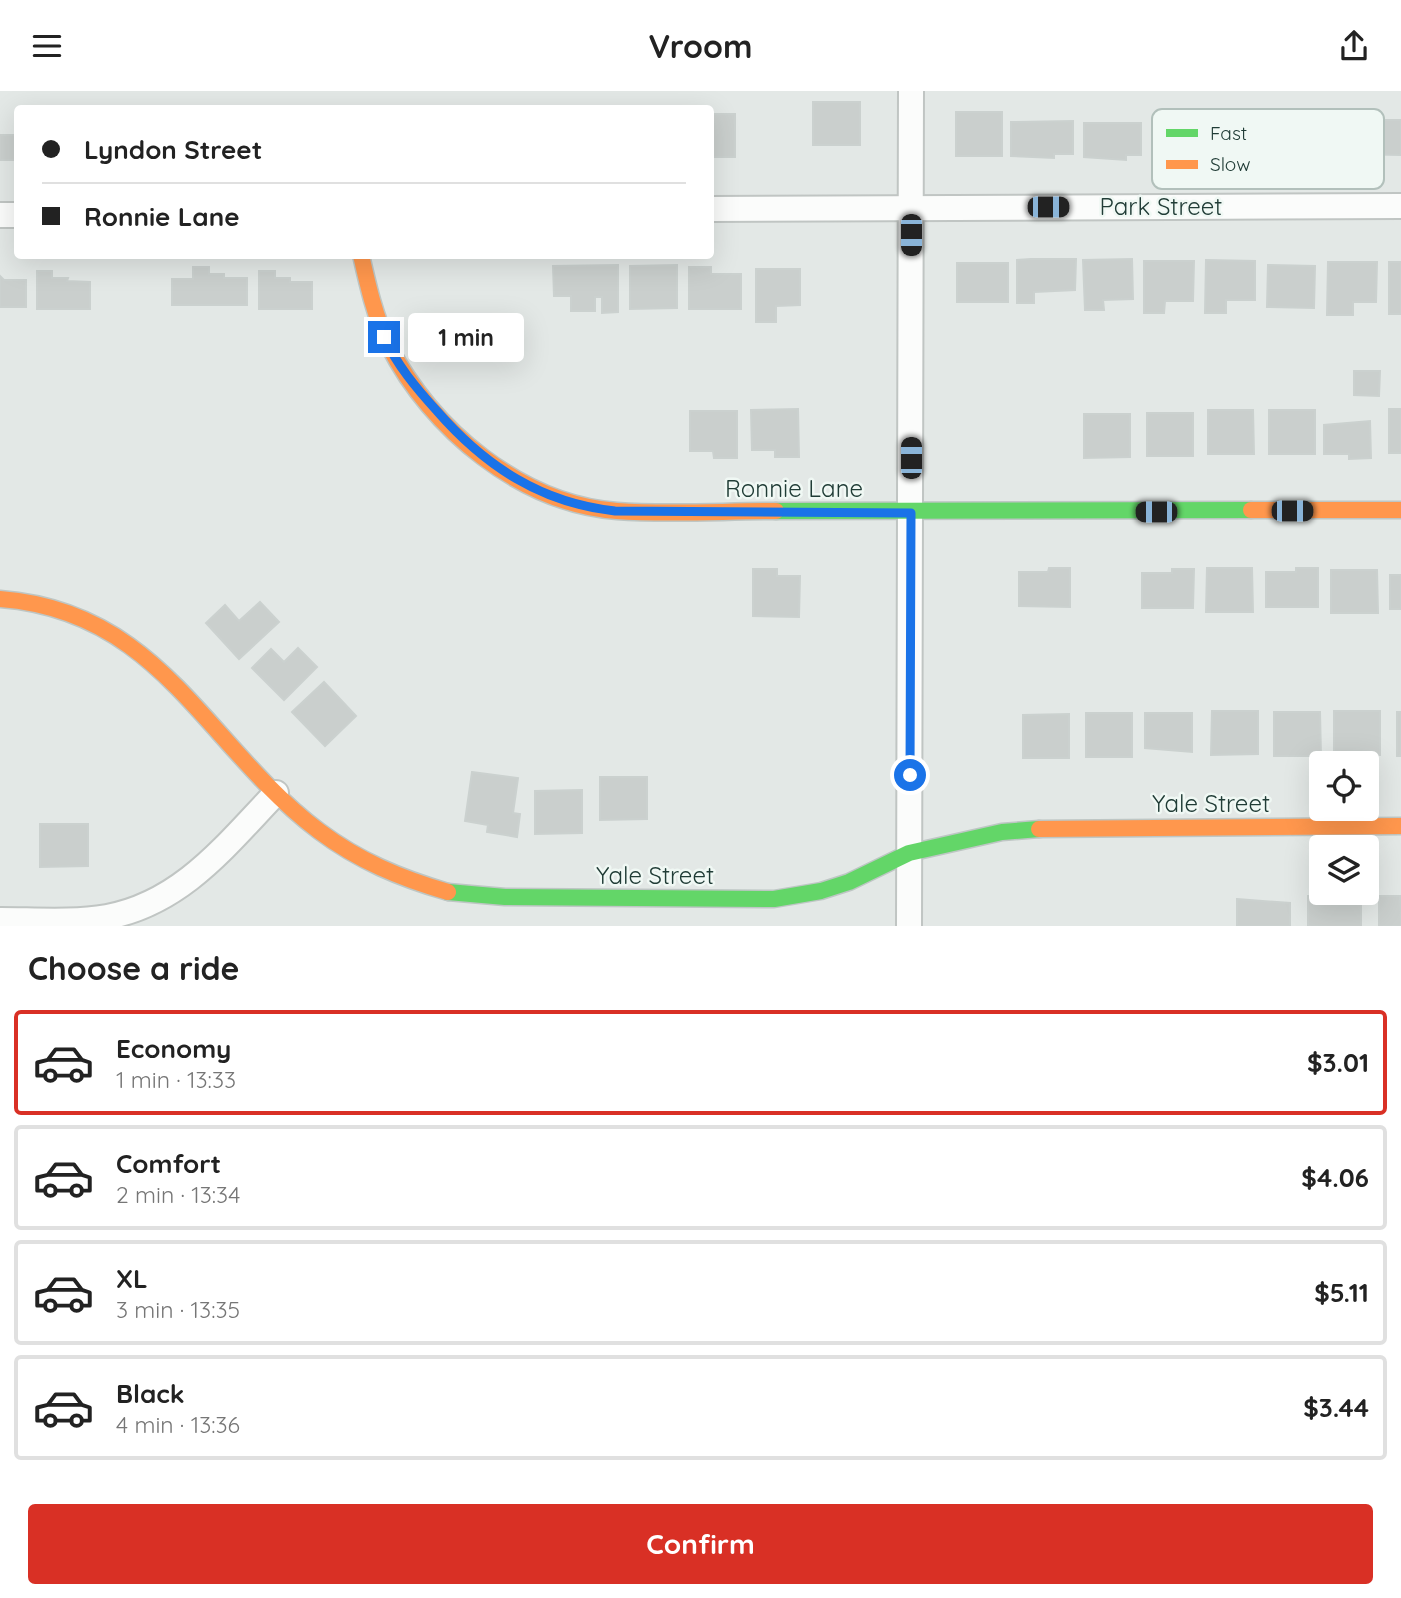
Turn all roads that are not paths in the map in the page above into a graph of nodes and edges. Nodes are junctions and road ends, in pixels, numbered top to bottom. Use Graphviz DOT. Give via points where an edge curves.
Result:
graph roads {
  1 [pos="911,91"];
  2 [pos="1401,206"];
  3 [pos="911,208"];
  4 [pos="714,209"];
  5 [pos="362,259"];
  6 [pos="1401,510"];
  7 [pos="911,513"];
  8 [pos="0,599"];
  9 [pos="276,793"];
  10 [pos="1401,826"];
  11 [pos="909,853"];
  12 [pos="0,921"];
  13 [pos="909,926"];
  1 -- 3 [label="street"];
  2 -- 3 [label="street, Park Street"];
  3 -- 4 [label="street, Park Street"];
  3 -- 7 [label="street"];
  5 -- 7 [label="street, Ronnie Lane" via="377,323 413,384 486,461 544,494 615,511"];
  6 -- 7 [label="street, Ronnie Lane"];
  7 -- 11 [label="street"];
  8 -- 9 [label="street, Yale Street" via="73,613 121,638 156,664"];
  9 -- 11 [label="street, Yale Street" via="369,864 426,887 478,896 774,899 849,882"];
  9 -- 12 [label="street" via="200,872 167,896 107,917"];
  10 -- 11 [label="street, Yale Street" via="1052,827 988,835"];
  11 -- 13 [label="street"];
}
